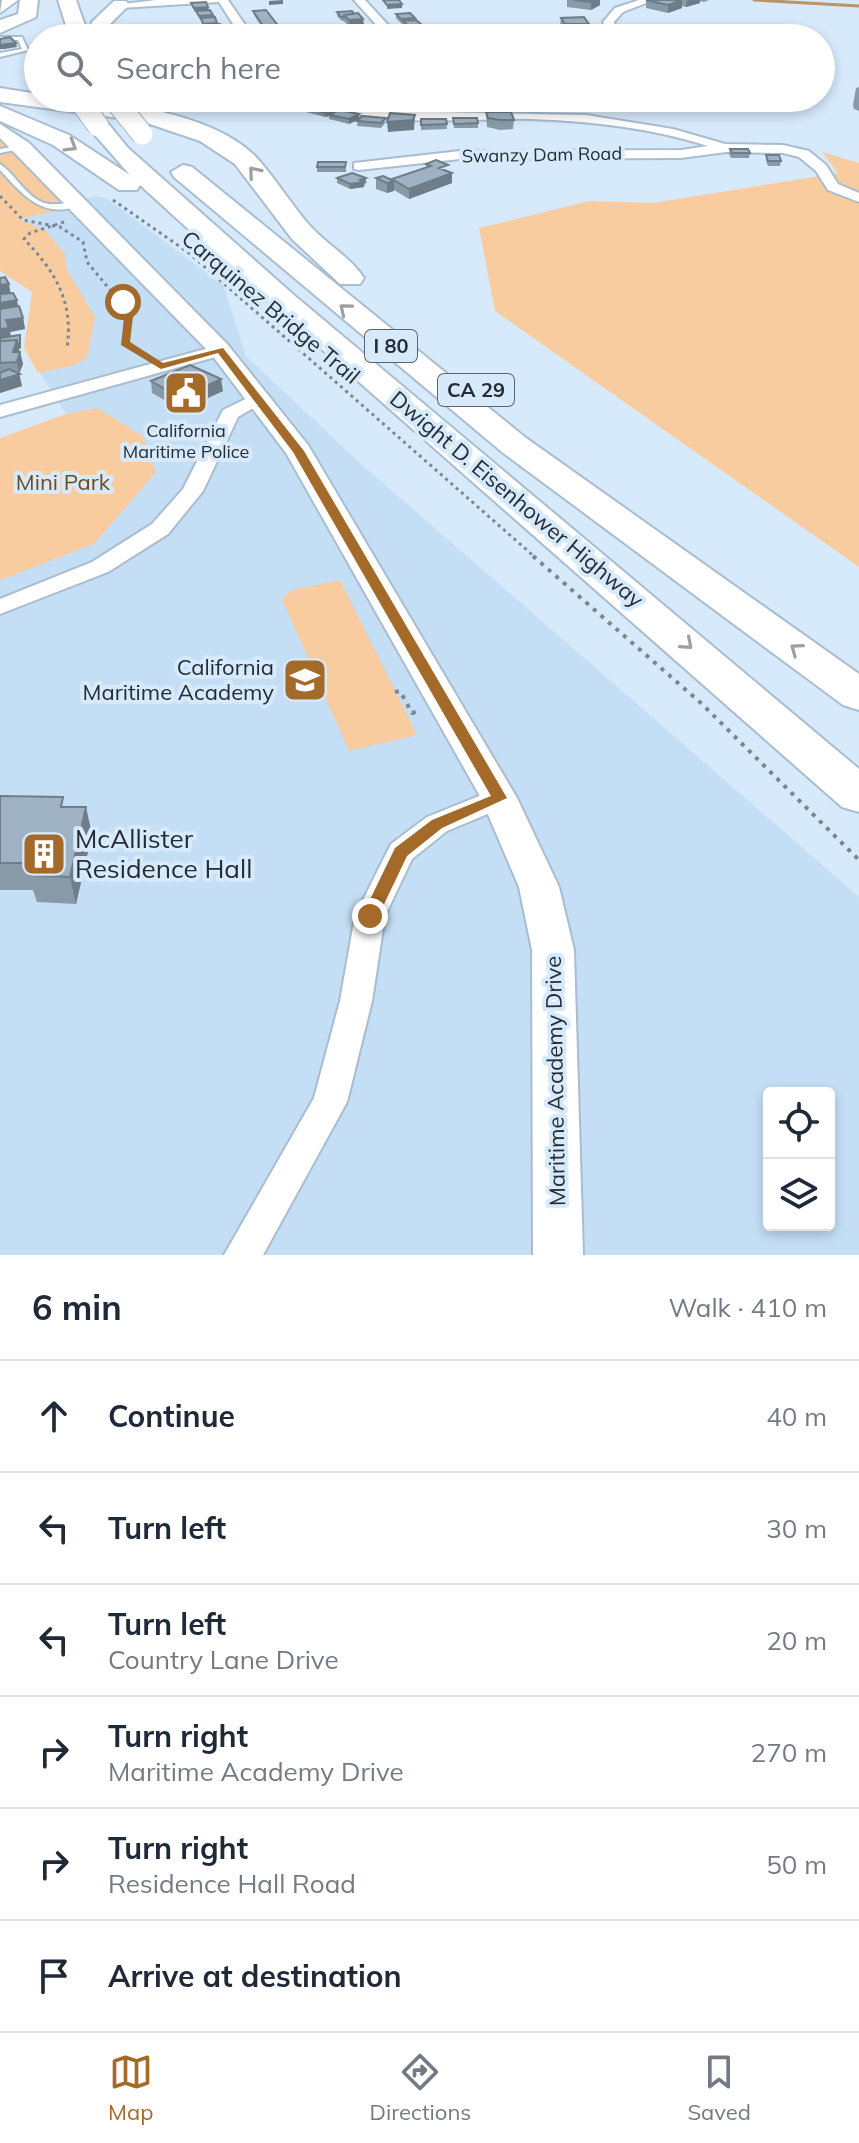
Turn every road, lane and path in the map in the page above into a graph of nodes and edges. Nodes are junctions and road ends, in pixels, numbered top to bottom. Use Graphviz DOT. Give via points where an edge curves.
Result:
graph roads {
  1 [pos="11,0"];
  2 [pos="29,0"];
  3 [pos="40,0"];
  4 [pos="67,0"];
  5 [pos="220,0"];
  6 [pos="359,0"];
  7 [pos="649,0"];
  8 [pos="119,2"];
  9 [pos="0,9"];
  10 [pos="44,24"];
  11 [pos="75,24"];
  12 [pos="101,24"];
  13 [pos="238,24"];
  14 [pos="381,24"];
  15 [pos="609,24"];
  16 [pos="0,28"];
  17 [pos="24,31"];
  18 [pos="0,39"];
  19 [pos="24,48"];
  20 [pos="24,50"];
  21 [pos="0,55"];
  22 [pos="0,95"];
  23 [pos="24,98"];
  24 [pos="88,112"];
  25 [pos="122,112"];
  26 [pos="124,112"];
  27 [pos="373,112"];
  28 [pos="0,113"];
  29 [pos="0,129"];
  30 [pos="23,147"];
  31 [pos="726,148"];
  32 [pos="0,151"];
  33 [pos="0,166"];
  34 [pos="359,166"];
  35 [pos="859,198"];
  36 [pos="1,199"];
  37 [pos="81,206"];
  38 [pos="52,225"];
  39 [pos="239,259"];
  40 [pos="67,348"];
  41 [pos="220,350"];
  42 [pos="161,366"];
  43 [pos="258,399"];
  44 [pos="0,411"];
  45 [pos="651,544"];
  46 [pos="0,607"];
  47 [pos="859,695"];
  48 [pos="859,795"];
  49 [pos="499,798"];
  50 [pos="859,860"];
  51 [pos="243,1255"];
  52 [pos="558,1255"];
  1 -- 9 [label="street"];
  2 -- 16 [label="highway" via="27,17"];
  3 -- 10 [label="highway"];
  4 -- 11 [label="highway"];
  5 -- 8 [label="street"];
  5 -- 13 [label="street"];
  6 -- 14 [label="street"];
  7 -- 15 [label="street" via="612,14"];
  8 -- 12 [label="highway"];
  16 -- 17 [label="highway"];
  18 -- 19 [label="lane" via="20,38"];
  20 -- 21 [label="lane"];
  23 -- 22 [label="highway, CA 29, one-way"];
  24 -- 39 [label="highway, Dwight D. Eisenhower Highway / I 80, bridge" via="120,153"];
  45 -- 25 [label="highway, CA 29, one-way" via="323,253 244,159 188,128"];
  45 -- 26 [label="highway, Dwight D. Eisenhower Highway / I 80, one-way, bridge" via="405,358 192,181"];
  27 -- 31 [label="street" via="567,118 673,133"];
  28 -- 39 [label="highway, one-way" via="75,149"];
  29 -- 30 [label="street, Maritime Academy Drive"];
  30 -- 32 [label="lane"];
  30 -- 37 [label="street, Maritime Academy Drive"];
  31 -- 34 [label="street, Swanzy Dam Road" via="681,154 460,155"];
  31 -- 35 [label="street" via="804,154 833,187"];
  33 -- 37 [label="lane" via="38,205"];
  36 -- 38 [label="path" via="23,220"];
  37 -- 38 [label="path, Carquinez Bridge Trail"];
  37 -- 41 [label="street, Maritime Academy Drive"];
  37 -- 50 [label="path, Carquinez Bridge Trail" via="97,195 109,198 189,253 702,704"];
  38 -- 40 [label="path" via="24,239 51,267 71,322"];
  38 -- 42 [label="path" via="83,242 87,262 123,302 128,317 125,343"];
  39 -- 48 [label="highway, Dwight D. Eisenhower Highway / I 80, one-way"];
  41 -- 42 [label="street"];
  41 -- 43 [label="street, Maritime Academy Drive"];
  42 -- 44 [label="street"];
  43 -- 46 [label="street" via="230,414 192,491 160,529 100,567"];
  43 -- 49 [label="street, Maritime Academy Drive" via="298,451"];
  47 -- 45 [label="highway, Dwight D. Eisenhower Highway / I 80, one-way"];
  49 -- 51 [label="street" via="437,824 401,852 370,916 356,1001 330,1102"];
  49 -- 52 [label="street, Maritime Academy Drive" via="539,887 553,950"];
}
